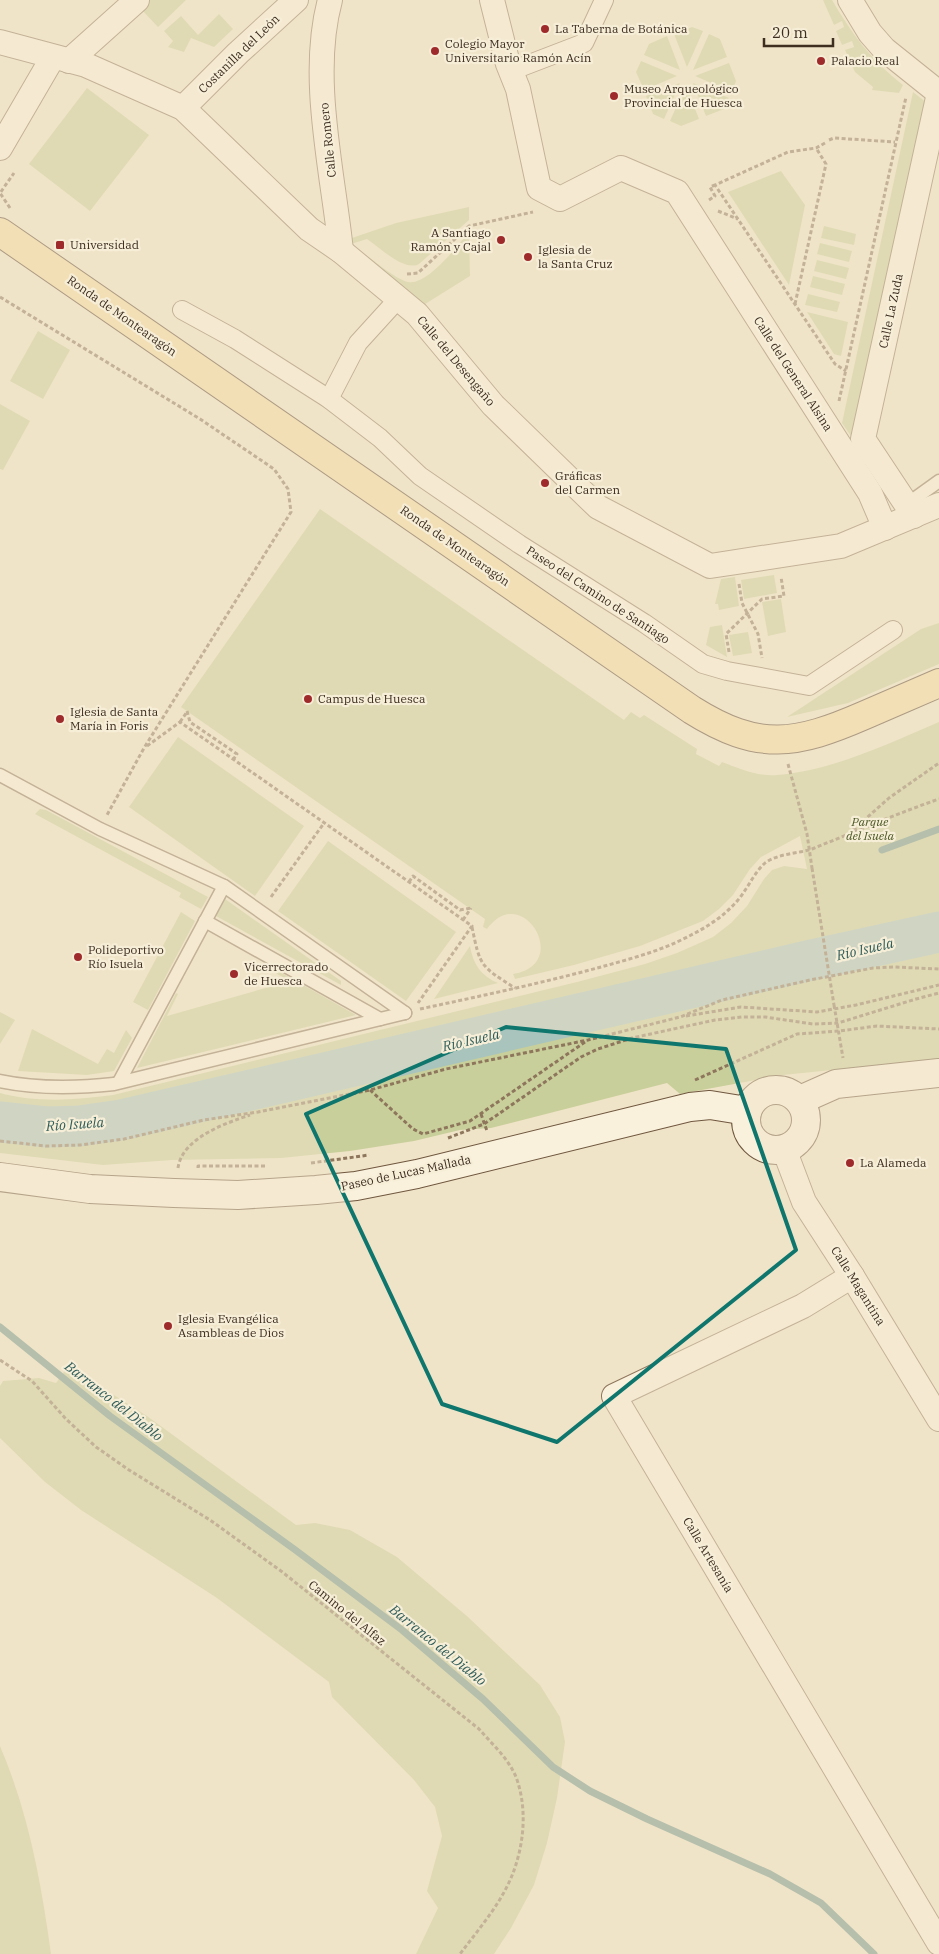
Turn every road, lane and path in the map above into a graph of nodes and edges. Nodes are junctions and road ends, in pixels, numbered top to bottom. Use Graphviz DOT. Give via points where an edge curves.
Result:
graph roads {
  1 [pos="137,0"];
  2 [pos="296,0"];
  3 [pos="330,0"];
  4 [pos="492,0"];
  5 [pos="604,0"];
  6 [pos="850,0"];
  7 [pos="0,42"];
  8 [pos="61,59"];
  9 [pos="510,67"];
  10 [pos="939,93"];
  11 [pos="184,108"];
  12 [pos="895,142"];
  13 [pos="0,148"];
  14 [pos="816,148"];
  15 [pos="14,173"];
  16 [pos="715,185"];
  17 [pos="0,193"];
  18 [pos="706,194"];
  19 [pos="560,199"];
  20 [pos="0,232"];
  21 [pos="341,250"];
  22 [pos="405,274"];
  23 [pos="0,297"];
  24 [pos="398,299"];
  25 [pos="795,304"];
  26 [pos="182,310"];
  27 [pos="846,371"];
  28 [pos="329,399"];
  29 [pos="939,481"];
  30 [pos="939,505"];
  31 [pos="910,510"];
  32 [pos="884,528"];
  33 [pos="780,572"];
  34 [pos="738,579"];
  35 [pos="747,613"];
  36 [pos="893,630"];
  37 [pos="727,671"];
  38 [pos="760,677"];
  39 [pos="939,683"];
  40 [pos="180,722"];
  41 [pos="144,748"];
  42 [pos="233,760"];
  43 [pos="939,763"];
  44 [pos="788,764"];
  45 [pos="0,775"];
  46 [pos="939,799"];
  47 [pos="324,823"];
  48 [pos="100,829"];
  49 [pos="850,833"];
  50 [pos="809,850"];
  51 [pos="409,882"];
  52 [pos="224,886"];
  53 [pos="261,912"];
  54 [pos="463,920"];
  55 [pos="205,921"];
  56 [pos="472,926"];
  57 [pos="939,969"];
  58 [pos="939,985"];
  59 [pos="515,988"];
  60 [pos="939,993"];
  61 [pos="834,1010"];
  62 [pos="680,1017"];
  63 [pos="380,1019"];
  64 [pos="838,1023"];
  65 [pos="939,1028"];
  66 [pos="839,1031"];
  67 [pos="588,1040"];
  68 [pos="844,1059"];
  69 [pos="939,1073"];
  70 [pos="0,1081"];
  71 [pos="119,1082"];
  72 [pos="688,1082"];
  73 [pos="370,1090"];
  74 [pos="800,1100"];
  75 [pos="747,1111"];
  76 [pos="258,1112"];
  77 [pos="480,1114"];
  78 [pos="484,1124"];
  79 [pos="488,1134"];
  80 [pos="444,1139"];
  81 [pos="0,1141"];
  82 [pos="784,1149"];
  83 [pos="371,1155"];
  84 [pos="302,1164"];
  85 [pos="273,1166"];
  86 [pos="178,1173"];
  87 [pos="198,1174"];
  88 [pos="0,1177"];
  89 [pos="852,1276"];
  90 [pos="0,1360"];
  91 [pos="939,1419"];
  92 [pos="939,1943"];
  93 [pos="460,1954"];
  1 -- 8 [label="street"];
  2 -- 11 [label="street, Costanilla del León"];
  3 -- 21 [label="street, Calle Romero" via="321,52 324,120"];
  4 -- 9 [label="street"];
  5 -- 9 [label="street" via="584,43"];
  6 -- 10 [label="street" via="884,49"];
  7 -- 8 [label="street, Calle del Desengaño"];
  8 -- 11 [label="street, Calle del Desengaño" via="86,65"];
  8 -- 13 [label="street"];
  9 -- 19 [label="street" via="518,89 539,188"];
  10 -- 31 [label="street, Calle La Zuda" via="863,439"];
  11 -- 21 [label="street, Calle del Desengaño" via="309,229"];
  12 -- 14 [label="path" via="834,138"];
  14 -- 16 [label="path" via="788,152"];
  14 -- 25 [label="path" via="826,164"];
  15 -- 17 [label="path"];
  16 -- 18 [label="path" via="710,187 715,196 710,201"];
  16 -- 25 [label="path"];
  19 -- 22 [label="path" via="533,212 469,226 418,273"];
  19 -- 32 [label="street, Calle del General Alsina" via="621,168 677,192 870,493"];
  20 -- 39 [label="main road, Ronda de Montearagón" via="692,710 730,731 772,740 800,738 828,731"];
  21 -- 24 [label="street, Calle del Desengaño"];
  23 -- 41 [label="path" via="200,418 274,469 288,489 291,512"];
  24 -- 28 [label="street" via="358,343"];
  24 -- 32 [label="street, Calle del Desengaño" via="416,314 493,405 598,507 710,566 841,546"];
  25 -- 27 [label="path" via="834,364"];
  26 -- 28 [label="street, Paseo del Camino de Santiago" via="236,339"];
  28 -- 37 [label="street, Paseo del Camino de Santiago" via="380,438 420,476 519,544 703,664"];
  29 -- 31 [label="lane"];
  30 -- 31 [label="street, Calle del Desengaño"];
  31 -- 32 [label="street, Calle del Desengaño"];
  33 -- 35 [label="path" via="784,596 762,599"];
  34 -- 35 [label="path"];
  35 -- 37 [label="path" via="726,634 730,658"];
  35 -- 38 [label="path" via="758,634 762,664"];
  36 -- 38 [label="street, Paseo del Camino de Santiago" via="809,686"];
  37 -- 38 [label="street, Paseo del Camino de Santiago"];
  40 -- 41 [label="path"];
  40 -- 42 [label="path"];
  40 -- 42 [label="path" via="187,711 190,722 237,754"];
  41 -- 48 [label="path"];
  42 -- 47 [label="path"];
  43 -- 49 [label="path" via="889,798"];
  44 -- 50 [label="path" via="801,806"];
  45 -- 48 [label="lane"];
  46 -- 49 [label="path"];
  47 -- 51 [label="path"];
  47 -- 53 [label="path"];
  48 -- 52 [label="lane"];
  49 -- 50 [label="path"];
  50 -- 59 [label="path" via="766,863 724,915 674,943 576,974"];
  50 -- 61 [label="path, bridge"];
  51 -- 54 [label="path"];
  51 -- 54 [label="path" via="413,876 460,910 471,908"];
  52 -- 53 [label="lane"];
  52 -- 55 [label="lane"];
  53 -- 63 [label="lane" via="405,1013"];
  54 -- 56 [label="path"];
  55 -- 63 [label="lane"];
  55 -- 71 [label="lane"];
  56 -- 59 [label="path" via="484,965"];
  56 -- 59 [label="path" via="413,1011"];
  57 -- 62 [label="path" via="894,967 851,972 722,1000"];
  58 -- 61 [label="path"];
  60 -- 64 [label="path"];
  61 -- 62 [label="path" via="798,1012 741,1007"];
  61 -- 64 [label="path"];
  62 -- 67 [label="path"];
  63 -- 71 [label="lane"];
  64 -- 66 [label="path"];
  64 -- 78 [label="path" via="813,1024 742,1017 632,1038 581,1057"];
  65 -- 66 [label="path" via="877,1026"];
  66 -- 68 [label="path"];
  66 -- 72 [label="path" via="796,1034"];
  67 -- 73 [label="path" via="446,1069"];
  67 -- 77 [label="path"];
  69 -- 74 [label="main road" via="836,1084"];
  70 -- 71 [label="lane" via="51,1087"];
  73 -- 76 [label="path"];
  73 -- 77 [label="path" via="413,1129 423,1134 459,1125"];
  74 -- 75 [label="main road" via="786,1091 769,1090 754,1099"];
  74 -- 82 [label="main road" via="807,1116 806,1125 799,1140"];
  75 -- 82 [label="main road" via="748,1132 757,1144 770,1150"];
  75 -- 88 [label="main road, Paseo de Lucas Mallada" via="710,1105 690,1107 417,1174 316,1190 238,1195 174,1193 90,1189"];
  76 -- 81 [label="path" via="80,1145 46,1146"];
  76 -- 86 [label="path" via="216,1128 198,1139 182,1153"];
  77 -- 78 [label="path"];
  78 -- 79 [label="path"];
  78 -- 80 [label="path"];
  82 -- 89 [label="street, Calle Magantina" via="804,1202"];
  83 -- 84 [label="path"];
  85 -- 87 [label="path" via="198,1166"];
  89 -- 91 [label="street, Calle Magantina"];
  89 -- 92 [label="street, Calle Artesanía" via="803,1306 614,1396"];
  90 -- 93 [label="path, Camino del Alfaz" via="32,1381 96,1447 210,1520 281,1571 479,1729 504,1757 516,1777 522,1798 524,1821 520,1847 511,1878 488,1917"];
}
